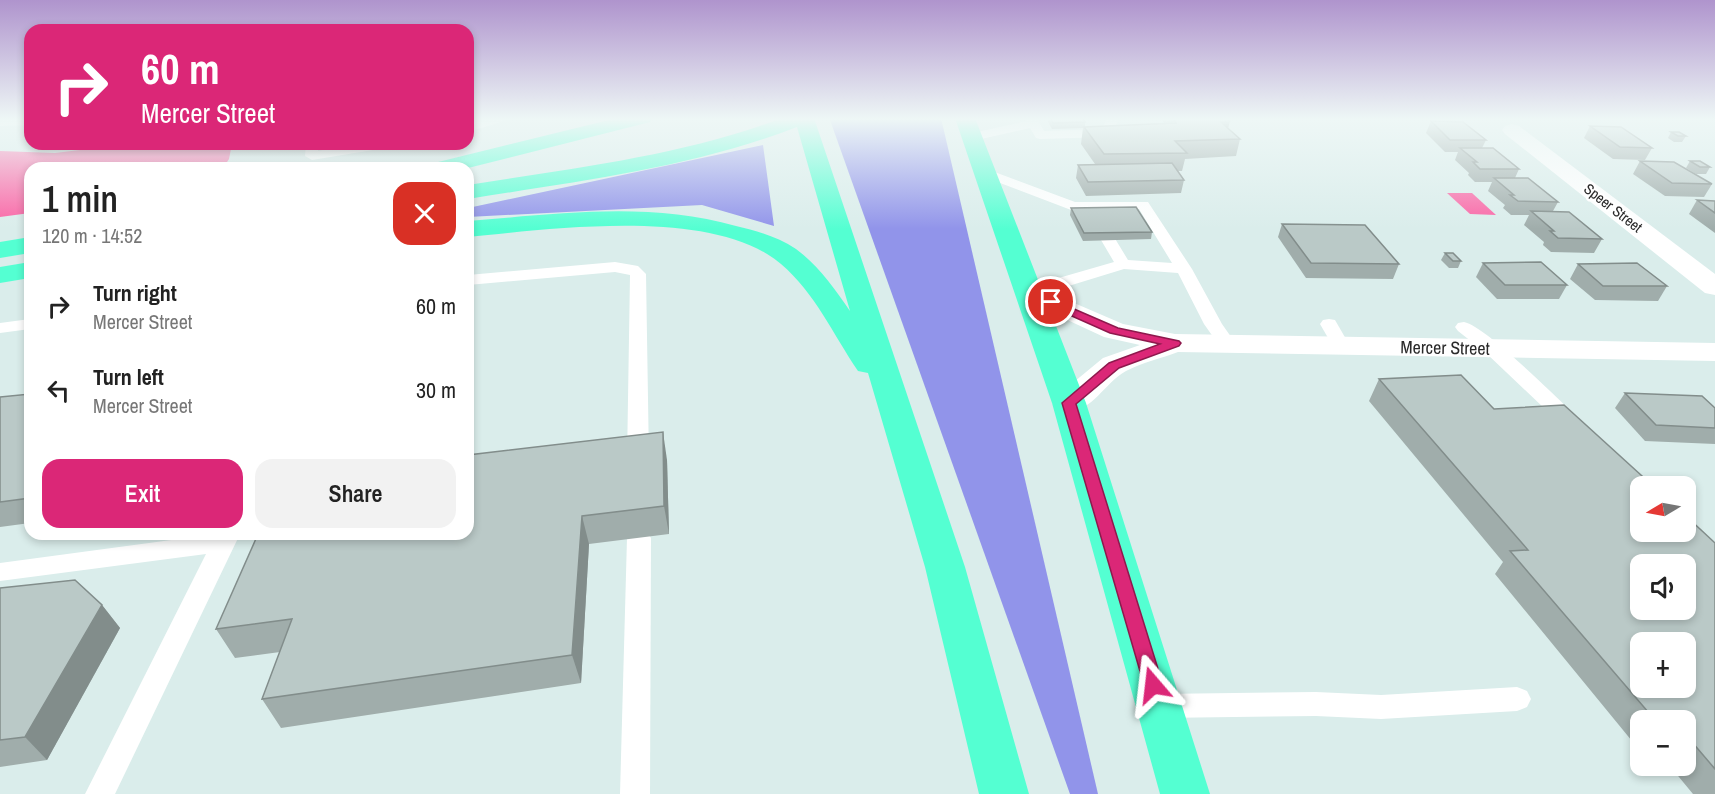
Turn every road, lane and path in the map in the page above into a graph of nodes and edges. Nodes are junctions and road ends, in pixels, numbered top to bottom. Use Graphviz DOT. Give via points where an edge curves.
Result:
graph roads {
  1 [pos="494,155"];
  2 [pos="675,155"];
  3 [pos="815,155"];
  4 [pos="978,155"];
  5 [pos="1544,155"];
  6 [pos="466,162"];
  7 [pos="984,172"];
  8 [pos="474,191"];
  9 [pos="1073,206"];
  10 [pos="1095,215"];
  11 [pos="474,229"];
  12 [pos="1109,240"];
  13 [pos="24,246"];
  14 [pos="0,250"];
  15 [pos="1123,264"];
  16 [pos="1184,269"];
  17 [pos="24,271"];
  18 [pos="0,275"];
  19 [pos="474,279"];
  20 [pos="1715,287"];
  21 [pos="1030,292"];
  22 [pos="24,325"];
  23 [pos="1464,327"];
  24 [pos="0,328"];
  25 [pos="1174,343"];
  26 [pos="1227,344"];
  27 [pos="1492,349"];
  28 [pos="1715,352"];
  29 [pos="893,402"];
  30 [pos="1069,403"];
  31 [pos="638,438"];
  32 [pos="1588,438"];
  33 [pos="615,441"];
  34 [pos="638,464"];
  35 [pos="639,538"];
  36 [pos="213,540"];
  37 [pos="225,540"];
  38 [pos="0,572"];
  39 [pos="1517,699"];
  40 [pos="1160,706"];
  41 [pos="100,794"];
  42 [pos="635,794"];
  43 [pos="1005,794"];
  44 [pos="1185,794"];
  1 -- 6 [label="highway"];
  2 -- 8 [label="highway"];
  3 -- 29 [label="highway"];
  4 -- 7 [label="highway"];
  5 -- 20 [label="street, Speer Street"];
  7 -- 9 [label="lane"];
  7 -- 21 [label="highway"];
  9 -- 10 [label="lane"];
  9 -- 16 [label="lane" via="1143,205"];
  11 -- 29 [label="highway" via="647,217 690,221 759,241 788,256 820,286"];
  12 -- 15 [label="lane"];
  13 -- 14 [label="highway"];
  15 -- 16 [label="lane"];
  15 -- 21 [label="lane"];
  16 -- 26 [label="lane"];
  17 -- 18 [label="highway"];
  19 -- 31 [label="lane" via="615,267 632,269 638,274"];
  21 -- 25 [label="street, Mercer Street" via="1115,331"];
  21 -- 30 [label="highway"];
  22 -- 24 [label="lane"];
  23 -- 27 [label="lane"];
  25 -- 26 [label="street, Mercer Street"];
  25 -- 30 [label="street, Mercer Street" via="1114,365"];
  26 -- 27 [label="street, Mercer Street" via="1335,335"];
  27 -- 28 [label="street, Mercer Street"];
  27 -- 32 [label="lane"];
  29 -- 43 [label="highway" via="945,567"];
  30 -- 40 [label="highway"];
  31 -- 33 [label="lane"];
  31 -- 34 [label="lane"];
  35 -- 42 [label="lane"];
  36 -- 38 [label="lane"];
  37 -- 41 [label="lane"];
  39 -- 40 [label="lane" via="1381,707"];
  40 -- 44 [label="highway"];
}
